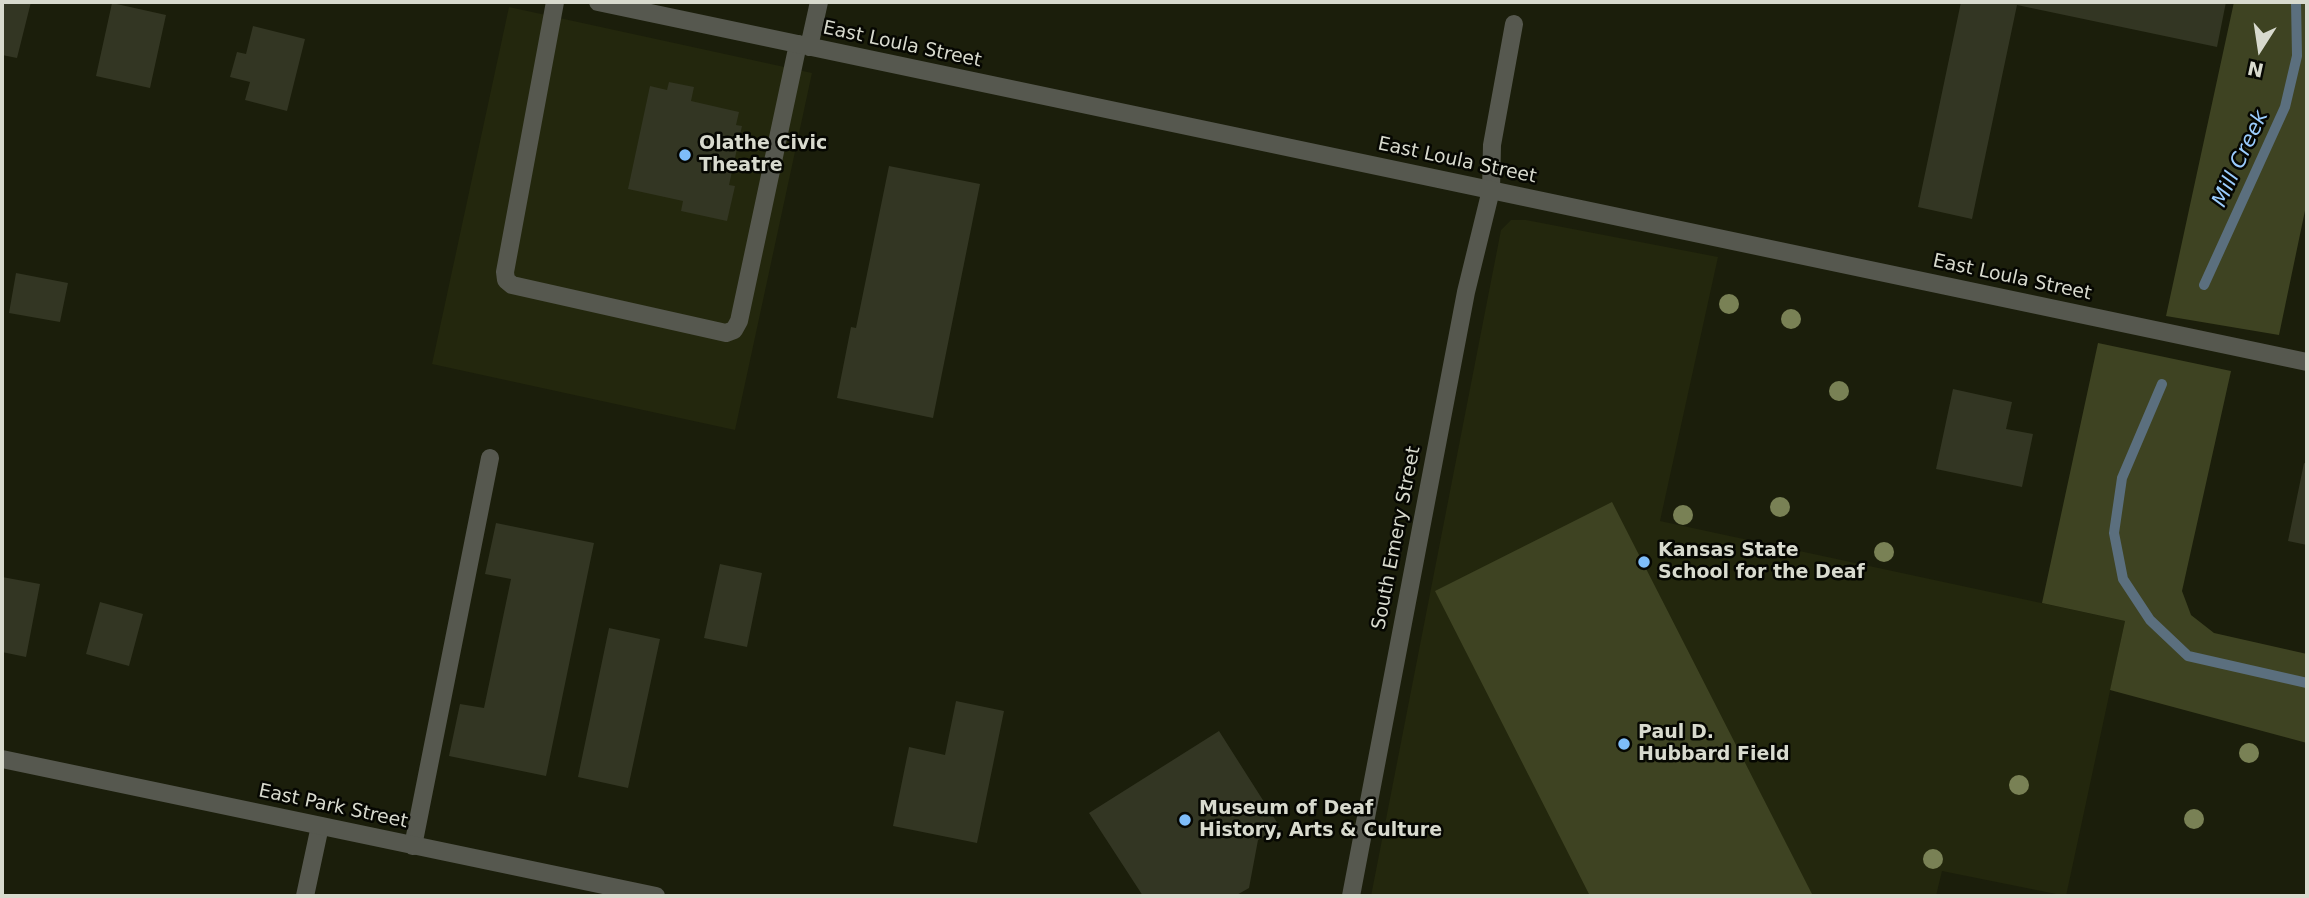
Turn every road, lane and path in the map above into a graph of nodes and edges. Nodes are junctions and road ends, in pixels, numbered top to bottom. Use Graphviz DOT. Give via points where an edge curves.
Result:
graph roads {
  1 [pos="555,2"];
  2 [pos="598,2"];
  3 [pos="819,2"];
  4 [pos="1514,24"];
  5 [pos="804,46"];
  6 [pos="1491,190"];
  7 [pos="2307,362"];
  8 [pos="490,458"];
  9 [pos="2,760"];
  10 [pos="320,826"];
  11 [pos="413,846"];
  12 [pos="305,896"];
  13 [pos="656,896"];
  14 [pos="1351,896"];
  1 -- 5 [label="street" via="506,281 726,333 739,321"];
  2 -- 5 [label="street, East Loula Street"];
  3 -- 5 [label="street"];
  4 -- 6 [label="street, South Emery Street" via="1492,145"];
  5 -- 6 [label="street, East Loula Street"];
  6 -- 7 [label="street, East Loula Street"];
  6 -- 14 [label="street, South Emery Street" via="1466,292"];
  8 -- 11 [label="street"];
  9 -- 10 [label="street, East Park Street"];
  10 -- 11 [label="street, East Park Street"];
  10 -- 12 [label="street"];
  11 -- 13 [label="street, East Park Street"];
}
